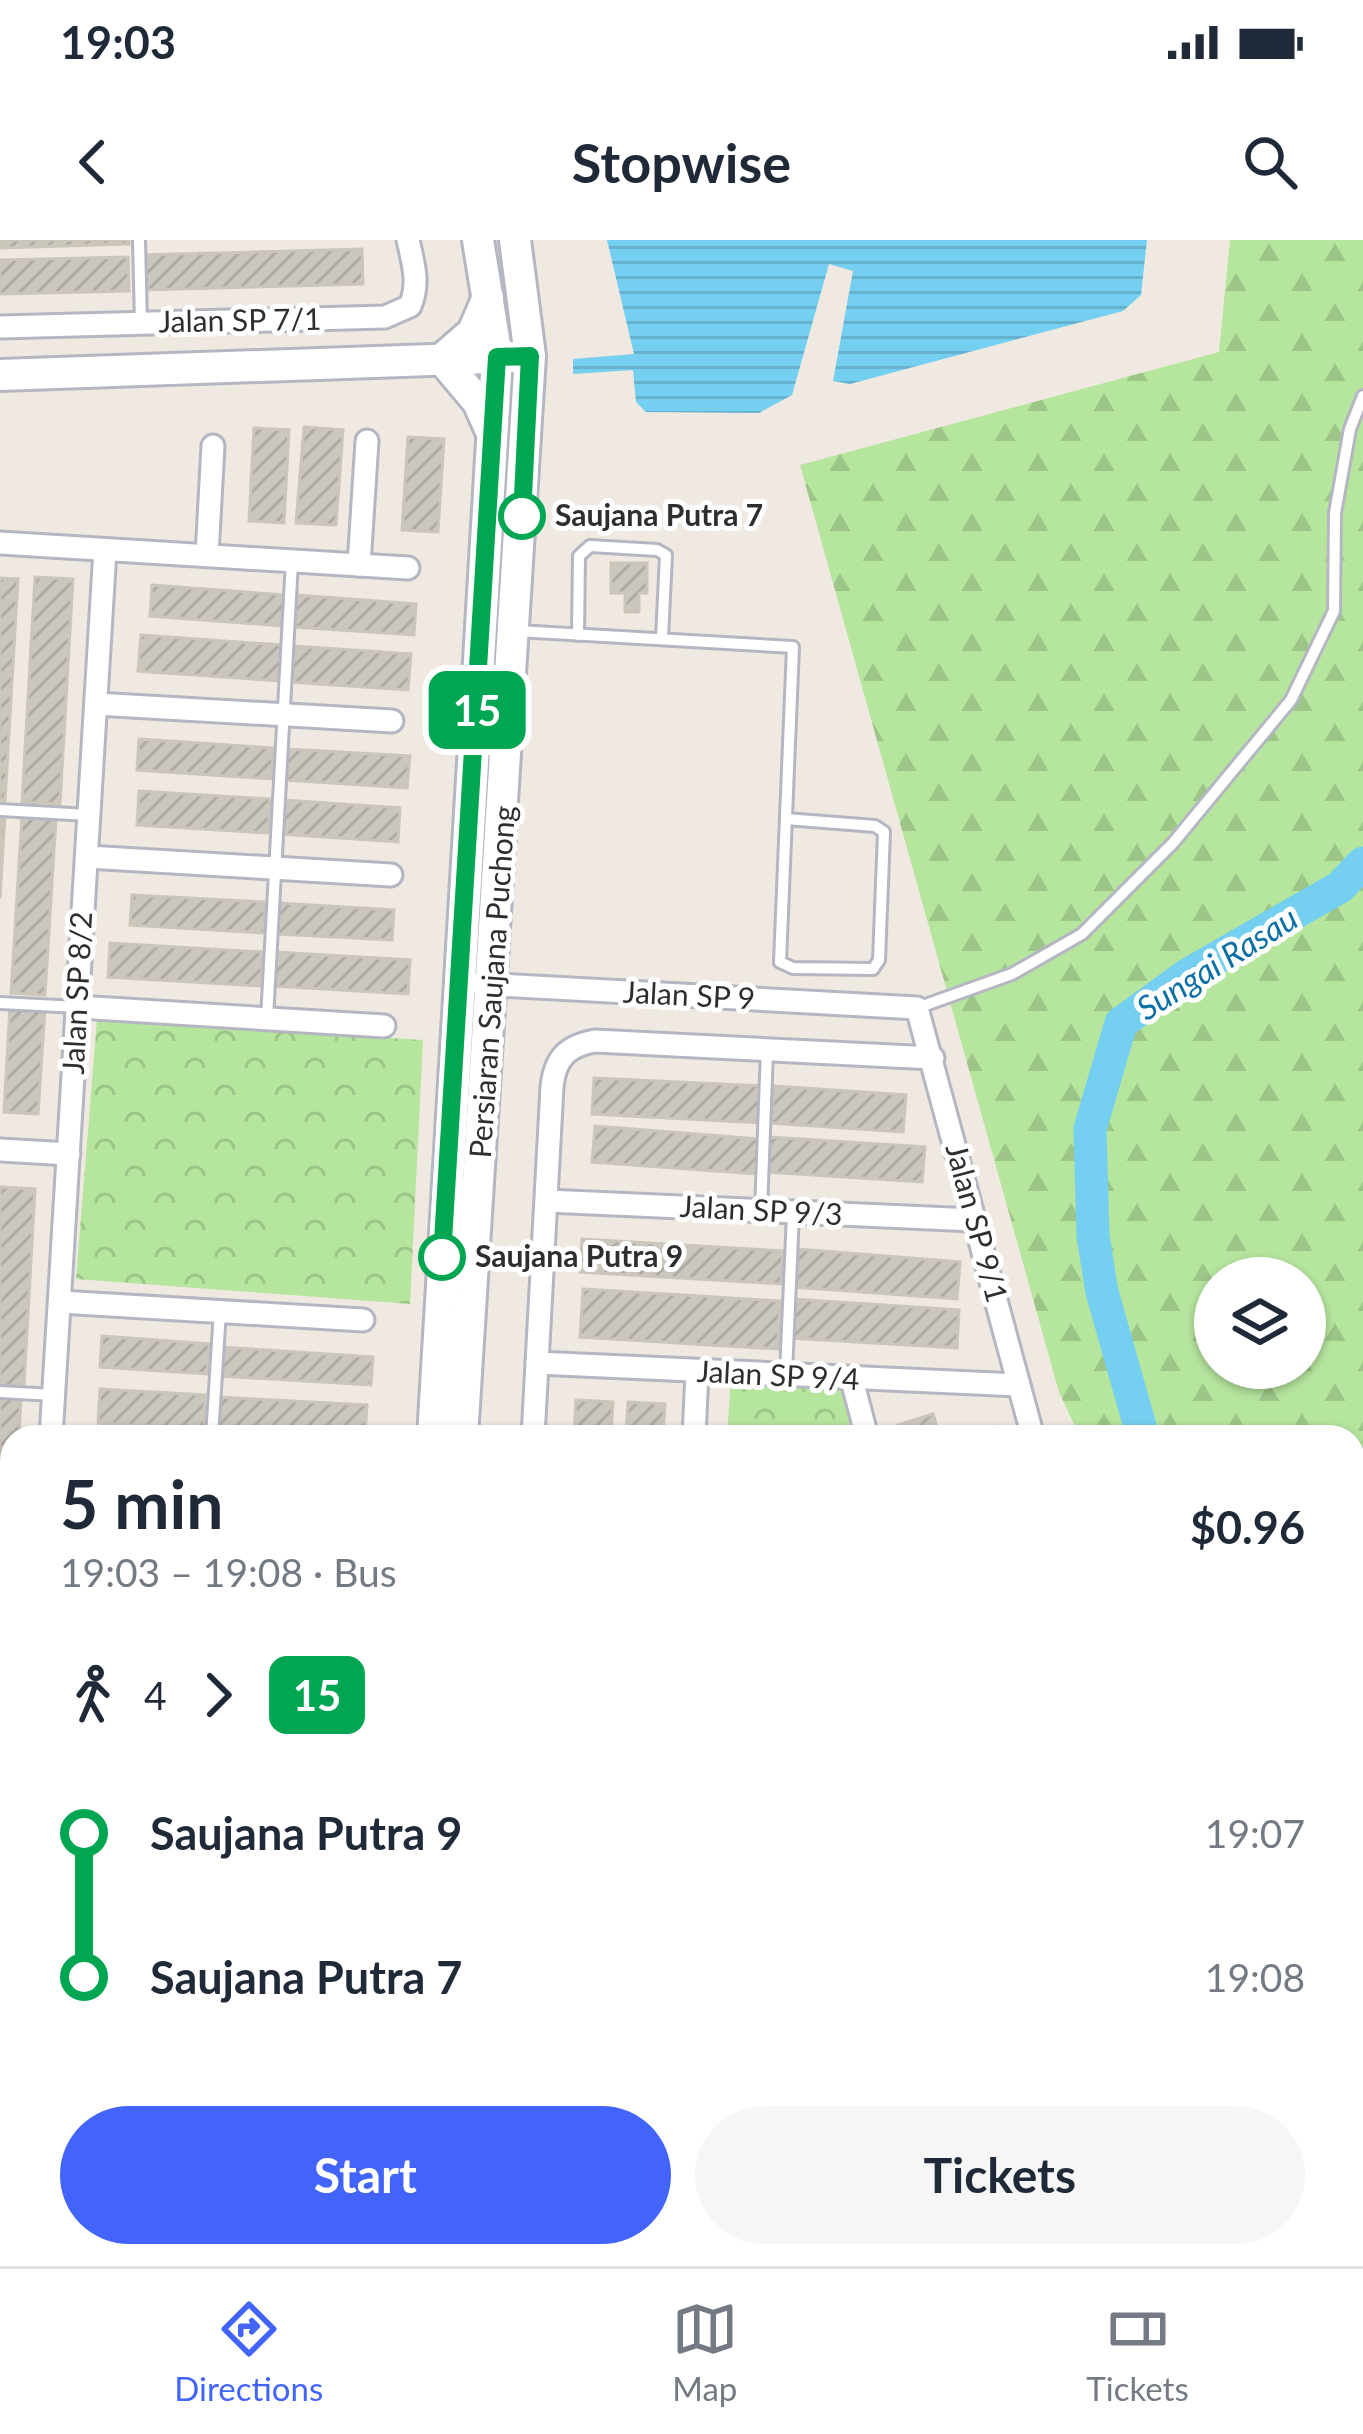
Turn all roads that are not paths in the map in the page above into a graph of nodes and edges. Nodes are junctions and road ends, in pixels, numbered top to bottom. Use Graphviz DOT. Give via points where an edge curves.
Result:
graph roads {
  1 [pos="139,240"];
  2 [pos="409,240"];
  3 [pos="478,240"];
  4 [pos="515,240"];
  5 [pos="488,297"];
  6 [pos="141,323"];
  7 [pos="0,327"];
  8 [pos="530,356"];
  9 [pos="497,357"];
  10 [pos="442,358"];
  11 [pos="0,375"];
  12 [pos="1363,396"];
  13 [pos="492,435"];
  14 [pos="367,441"];
  15 [pos="213,446"];
  16 [pos="0,543"];
  17 [pos="106,550"];
  18 [pos="206,556"];
  19 [pos="292,561"];
  20 [pos="359,565"];
  21 [pos="408,568"];
  22 [pos="515,631"];
  23 [pos="578,634"];
  24 [pos="662,638"];
  25 [pos="96,704"];
  26 [pos="283,715"];
  27 [pos="392,721"];
  28 [pos="0,810"];
  29 [pos="89,815"];
  30 [pos="786,819"];
  31 [pos="86,856"];
  32 [pos="274,868"];
  33 [pos="391,875"];
  34 [pos="462,983"];
  35 [pos="493,986"];
  36 [pos="0,1003"];
  37 [pos="78,1007"];
  38 [pos="917,1009"];
  39 [pos="266,1019"];
  40 [pos="384,1025"];
  41 [pos="766,1050"];
  42 [pos="933,1058"];
  43 [pos="0,1150"];
  44 [pos="68,1154"];
  45 [pos="547,1201"];
  46 [pos="761,1211"];
  47 [pos="793,1214"];
  48 [pos="974,1220"];
  49 [pos="60,1302"];
  50 [pos="220,1311"];
  51 [pos="363,1320"];
  52 [pos="537,1363"];
  53 [pos="697,1372"];
  54 [pos="786,1376"];
  55 [pos="852,1380"];
  56 [pos="1019,1385"];
  57 [pos="0,1391"];
  58 [pos="54,1395"];
  59 [pos="52,1425"];
  60 [pos="213,1425"];
  61 [pos="434,1425"];
  62 [pos="463,1425"];
  63 [pos="534,1425"];
  64 [pos="695,1425"];
  65 [pos="864,1425"];
  66 [pos="1030,1425"];
  1 -- 6 [label="lane"];
  2 -- 6 [label="street, Jalan SP 7/1" via="415,295 398,314"];
  3 -- 5 [label="street, Persiaran Saujana Puchong"];
  4 -- 8 [label="street, Persiaran Saujana Puchong"];
  5 -- 9 [label="street, Persiaran Saujana Puchong"];
  5 -- 10 [label="street" via="472,332"];
  6 -- 7 [label="street, Jalan SP 7/1"];
  8 -- 9 [label="street"];
  8 -- 22 [label="street, Persiaran Saujana Puchong"];
  9 -- 10 [label="street"];
  9 -- 13 [label="street, Persiaran Saujana Puchong"];
  10 -- 11 [label="street"];
  10 -- 13 [label="street" via="478,402"];
  12 -- 38 [label="lane" via="1336,513 1334,611 1291,700 1173,843 1082,934 1012,974"];
  13 -- 34 [label="street, Persiaran Saujana Puchong"];
  14 -- 20 [label="street"];
  15 -- 18 [label="street"];
  16 -- 17 [label="street"];
  17 -- 18 [label="street"];
  17 -- 25 [label="street, Jalan SP 8/2"];
  18 -- 19 [label="street"];
  19 -- 20 [label="street"];
  19 -- 26 [label="lane"];
  20 -- 21 [label="street"];
  22 -- 23 [label="lane"];
  22 -- 35 [label="street, Persiaran Saujana Puchong"];
  23 -- 24 [label="lane"];
  23 -- 24 [label="lane" via="579,556 590,546 665,556"];
  24 -- 30 [label="lane" via="793,646"];
  25 -- 26 [label="street"];
  25 -- 29 [label="street, Jalan SP 8/2"];
  26 -- 27 [label="street"];
  26 -- 32 [label="lane"];
  28 -- 29 [label="lane"];
  29 -- 31 [label="street, Jalan SP 8/2"];
  30 -- 30 [label="lane" via="781,962 873,969 884,832"];
  31 -- 32 [label="street"];
  31 -- 37 [label="street, Jalan SP 8/2"];
  32 -- 33 [label="street"];
  32 -- 39 [label="lane"];
  34 -- 35 [label="street, Jalan SP 9"];
  34 -- 61 [label="street, Persiaran Saujana Puchong"];
  35 -- 38 [label="street, Jalan SP 9"];
  35 -- 62 [label="street, Persiaran Saujana Puchong"];
  36 -- 37 [label="lane"];
  37 -- 39 [label="street"];
  37 -- 44 [label="street, Jalan SP 8/2"];
  38 -- 42 [label="street, Jalan SP 9/1"];
  39 -- 40 [label="street"];
  41 -- 42 [label="street"];
  41 -- 45 [label="street" via="595,1041 563,1054 554,1069"];
  41 -- 46 [label="lane"];
  42 -- 48 [label="street, Jalan SP 9/1"];
  43 -- 44 [label="street"];
  44 -- 49 [label="street, Jalan SP 8/2"];
  45 -- 46 [label="street, Jalan SP 9/3"];
  45 -- 52 [label="street"];
  46 -- 47 [label="street, Jalan SP 9/3"];
  47 -- 48 [label="street, Jalan SP 9/3"];
  47 -- 54 [label="lane"];
  48 -- 56 [label="street, Jalan SP 9/1"];
  49 -- 50 [label="street"];
  49 -- 58 [label="street, Jalan SP 8/2"];
  50 -- 51 [label="street"];
  50 -- 60 [label="lane"];
  52 -- 53 [label="street, Jalan SP 9/4"];
  52 -- 63 [label="street"];
  53 -- 54 [label="street, Jalan SP 9/4"];
  53 -- 64 [label="street"];
  54 -- 55 [label="street, Jalan SP 9/4"];
  55 -- 56 [label="street, Jalan SP 9/4"];
  55 -- 65 [label="street"];
  56 -- 66 [label="street, Jalan SP 9/1"];
  57 -- 58 [label="lane"];
  58 -- 59 [label="street, Jalan SP 8/2"];
}
